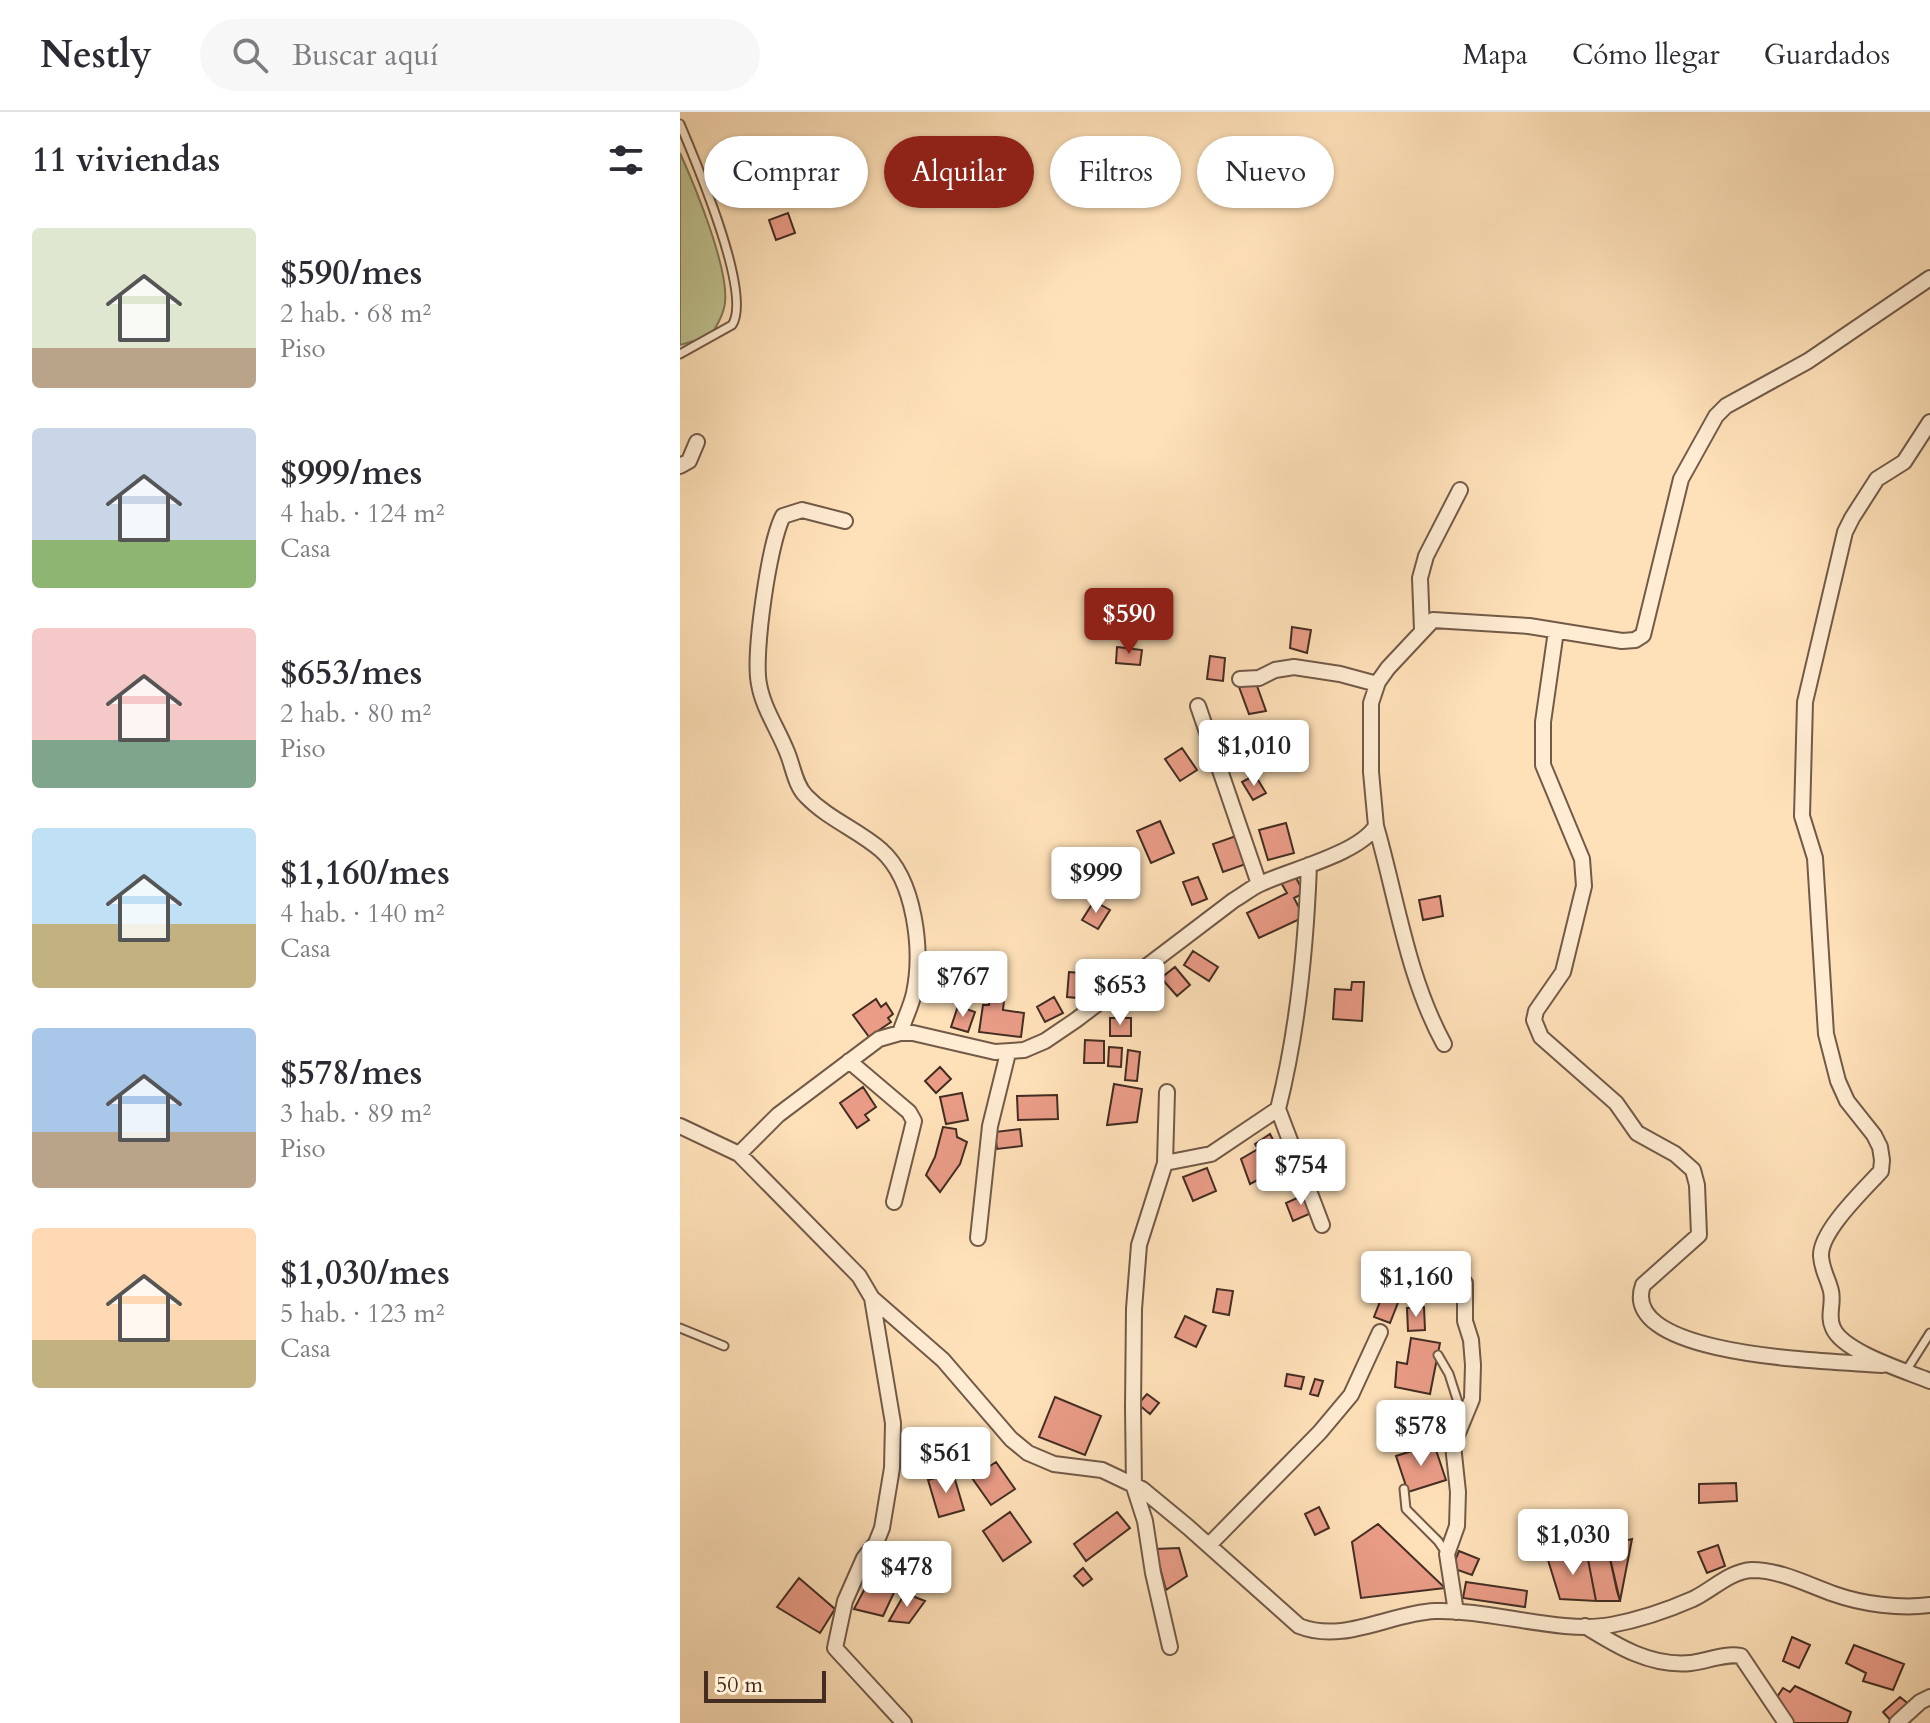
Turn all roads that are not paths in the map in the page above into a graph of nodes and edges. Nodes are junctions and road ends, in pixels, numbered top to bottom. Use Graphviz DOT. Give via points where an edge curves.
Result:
graph roads {
  1 [pos="680,124"];
  2 [pos="1930,278"];
  3 [pos="680,354"];
  4 [pos="1930,422"];
  5 [pos="697,442"];
  6 [pos="680,466"];
  7 [pos="1460,490"];
  8 [pos="845,521"];
  9 [pos="1422,630"];
  10 [pos="1556,631"];
  11 [pos="1240,679"];
  12 [pos="1377,684"];
  13 [pos="1198,706"];
  14 [pos="1376,826"];
  15 [pos="1309,865"];
  16 [pos="1259,884"];
  17 [pos="900,1033"];
  18 [pos="1444,1044"];
  19 [pos="1008,1053"];
  20 [pos="849,1061"];
  21 [pos="1167,1092"];
  22 [pos="1278,1109"];
  23 [pos="680,1126"];
  24 [pos="739,1154"];
  25 [pos="1165,1163"];
  26 [pos="894,1202"];
  27 [pos="1322,1225"];
  28 [pos="978,1238"];
  29 [pos="1465,1283"];
  30 [pos="872,1298"];
  31 [pos="680,1328"];
  32 [pos="1380,1332"];
  33 [pos="1930,1333"];
  34 [pos="724,1346"];
  35 [pos="1438,1355"];
  36 [pos="1899,1368"];
  37 [pos="1930,1381"];
  38 [pos="1463,1420"];
  39 [pos="1134,1487"];
  40 [pos="1404,1489"];
  41 [pos="1209,1545"];
  42 [pos="1447,1554"];
  43 [pos="1930,1605"];
  44 [pos="1456,1612"];
  45 [pos="1584,1626"];
  46 [pos="1170,1647"];
  47 [pos="1930,1697"];
  48 [pos="904,1723"];
  49 [pos="1786,1723"];
  50 [pos="1897,1723"];
  1 -- 3 [label="lane" via="726,249 737,310 732,325"];
  2 -- 10 [label="street" via="1716,416 1681,479 1643,635 1622,641"];
  4 -- 36 [label="street" via="1904,462 1877,479 1845,532 1805,702 1802,816 1815,858 1826,1034 1838,1081 1874,1135 1882,1160 1881,1171 1821,1245 1823,1276 1831,1289 1829,1317 1839,1338"];
  5 -- 6 [label="street" via="689,461"];
  7 -- 9 [label="street" via="1420,578"];
  8 -- 17 [label="street" via="802,510 783,516 766,581 758,683 804,794 880,849 908,891 917,947 914,992"];
  9 -- 10 [label="street" via="1433,620 1449,619"];
  9 -- 12 [label="street"];
  10 -- 36 [label="street" via="1543,722 1543,765 1582,859 1584,886 1563,972 1534,1020 1541,1037 1616,1103 1637,1133 1693,1170 1699,1235 1643,1285 1642,1306 1654,1324 1682,1339 1751,1354"];
  11 -- 12 [label="street" via="1294,667"];
  12 -- 14 [label="street" via="1369,719"];
  13 -- 16 [label="street"];
  14 -- 15 [label="street" via="1367,838"];
  14 -- 18 [label="street" via="1412,967"];
  15 -- 16 [label="street"];
  15 -- 22 [label="street" via="1302,970"];
  16 -- 19 [label="street" via="1066,1027 1045,1041"];
  17 -- 19 [label="street"];
  17 -- 20 [label="street" via="879,1039"];
  19 -- 28 [label="street" via="990,1126"];
  20 -- 24 [label="street" via="778,1115"];
  20 -- 26 [label="street" via="914,1121"];
  21 -- 25 [label="street"];
  22 -- 25 [label="street" via="1211,1154"];
  22 -- 27 [label="street"];
  23 -- 24 [label="street"];
  24 -- 30 [label="street" via="859,1276"];
  25 -- 39 [label="street" via="1139,1245"];
  29 -- 38 [label="street" via="1473,1365 1472,1399"];
  30 -- 39 [label="street" via="943,1360 1028,1453 1054,1464 1102,1470"];
  30 -- 48 [label="street" via="893,1423 892,1468 882,1528 845,1601 835,1648"];
  31 -- 34 [label="lane"];
  32 -- 41 [label="street" via="1351,1395"];
  33 -- 36 [label="lane"];
  35 -- 38 [label="lane"];
  36 -- 37 [label="street"];
  38 -- 42 [label="street" via="1453,1445 1457,1526"];
  39 -- 41 [label="street"];
  39 -- 46 [label="street"];
  40 -- 42 [label="lane" via="1406,1509"];
  41 -- 44 [label="street" via="1299,1626 1315,1632 1358,1629 1420,1612"];
  42 -- 44 [label="street"];
  43 -- 45 [label="street" via="1850,1599 1751,1570 1692,1599 1609,1625"];
  44 -- 45 [label="street"];
  45 -- 49 [label="street" via="1651,1660 1676,1664 1741,1656"];
  47 -- 50 [label="street"];
}
